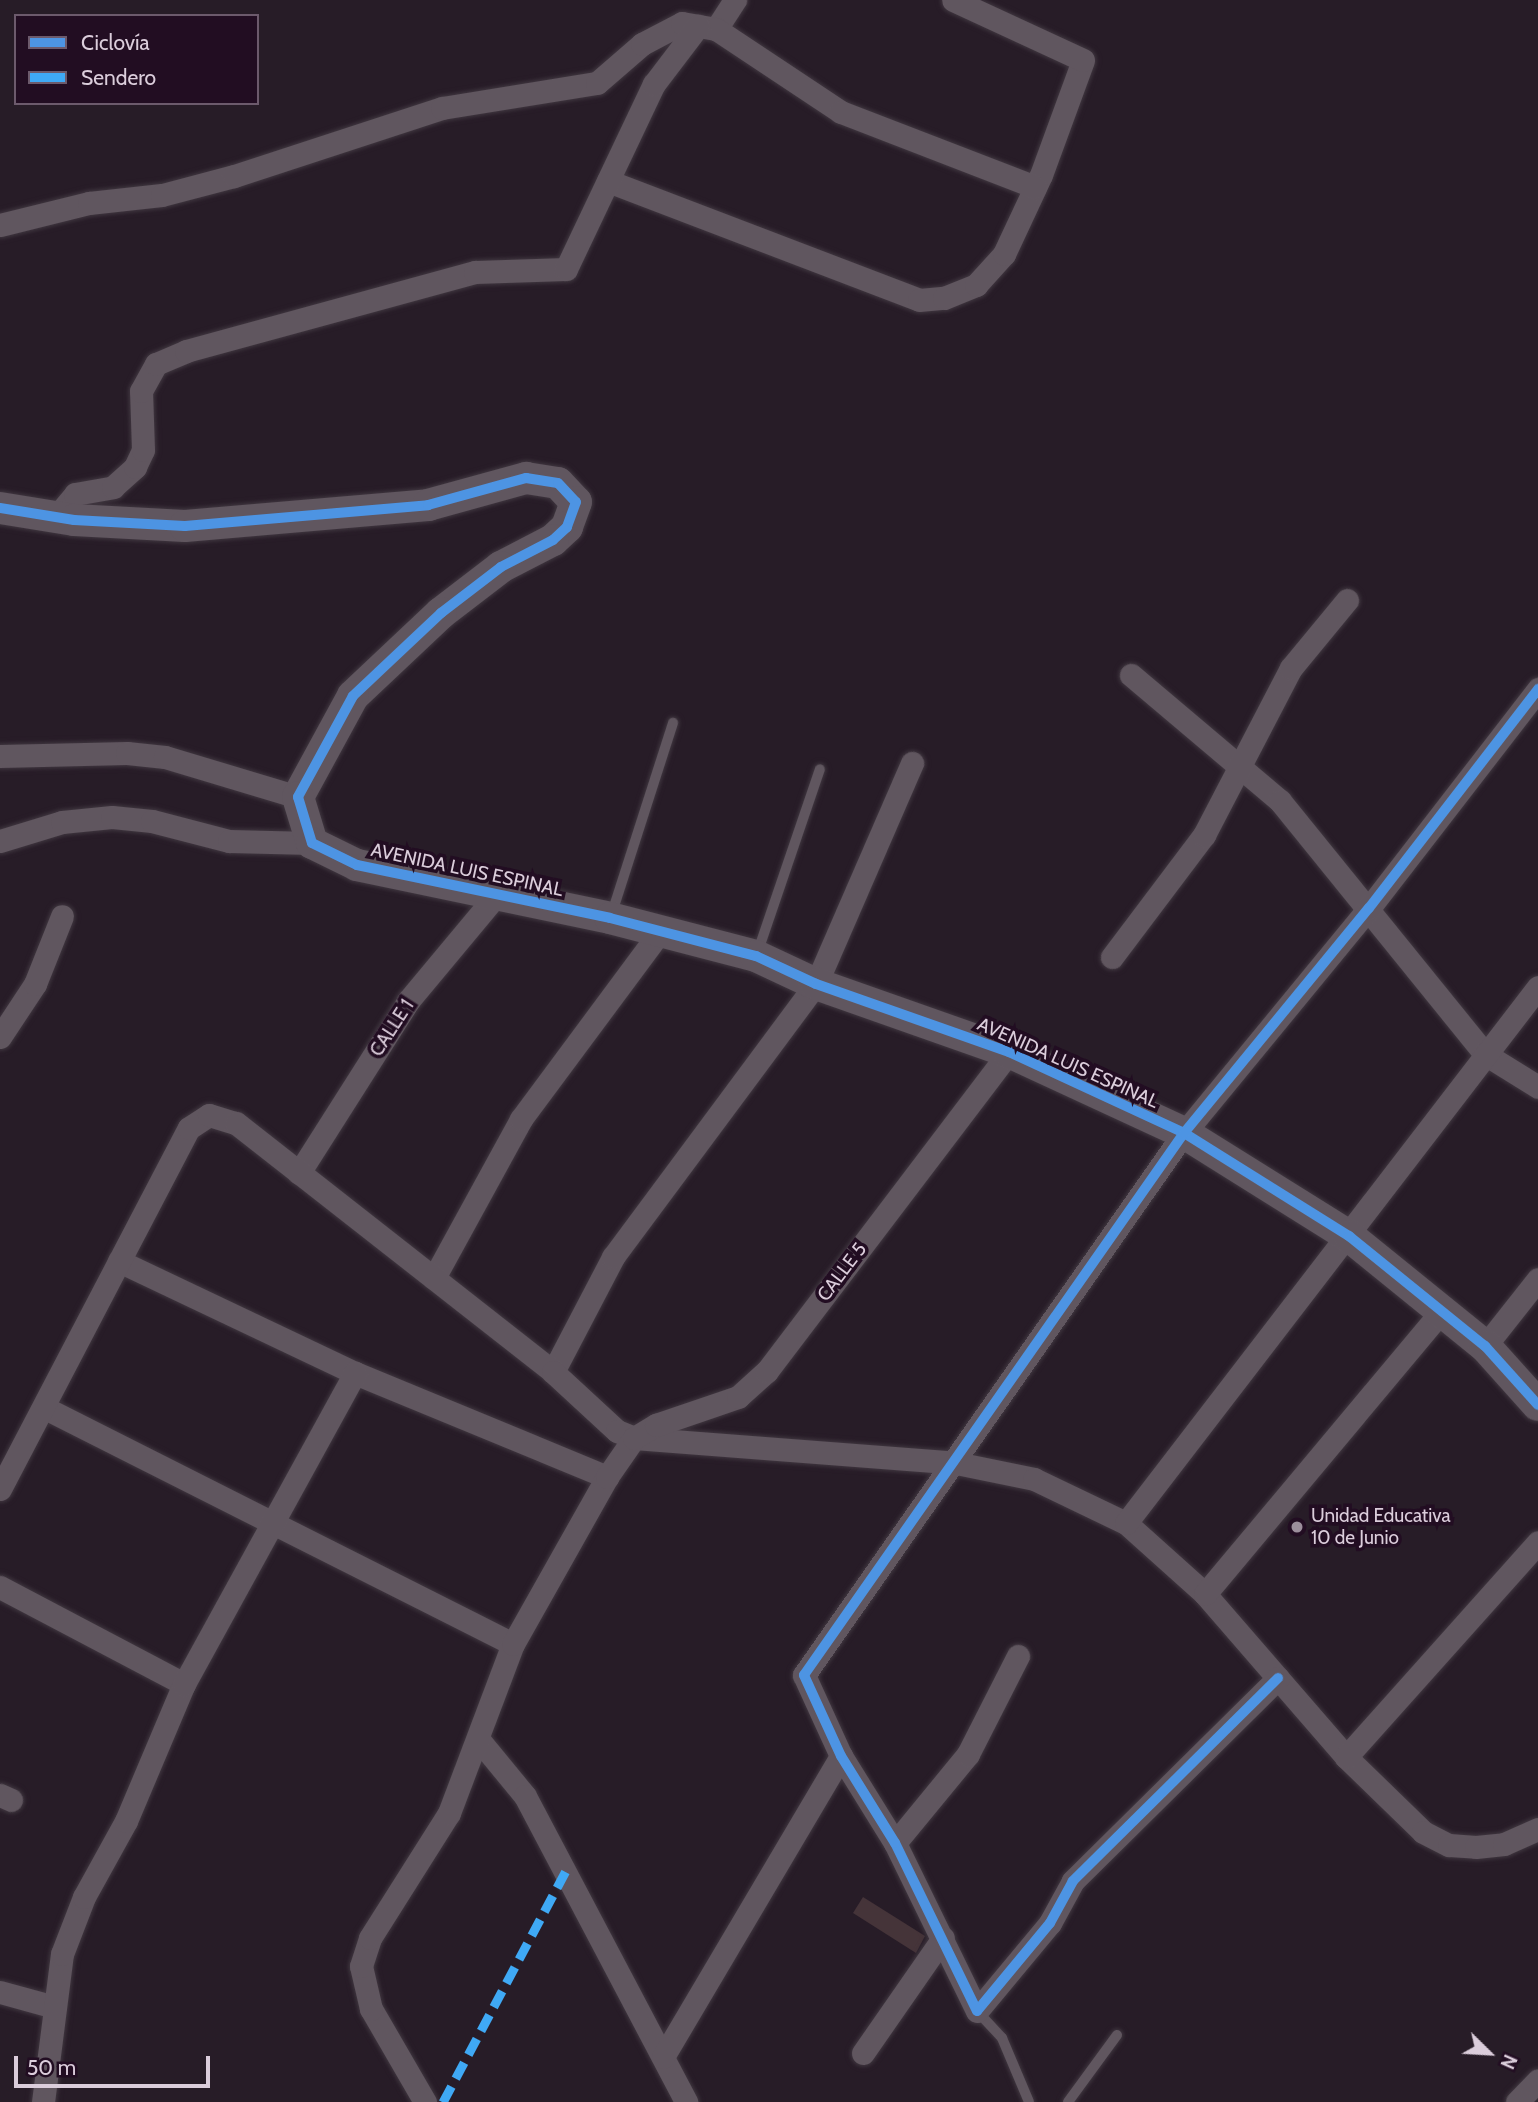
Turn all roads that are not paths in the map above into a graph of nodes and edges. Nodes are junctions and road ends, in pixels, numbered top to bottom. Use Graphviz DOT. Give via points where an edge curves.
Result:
graph roads {
  1 [pos="735,0"];
  2 [pos="953,0"];
  3 [pos="707,27"];
  4 [pos="608,181"];
  5 [pos="1035,187"];
  6 [pos="0,223"];
  7 [pos="0,508"];
  8 [pos="56,517"];
  9 [pos="1347,600"];
  10 [pos="1131,675"];
  11 [pos="1538,689"];
  12 [pos="673,723"];
  13 [pos="0,756"];
  14 [pos="912,763"];
  15 [pos="1240,766"];
  16 [pos="820,769"];
  17 [pos="298,797"];
  18 [pos="0,841"];
  19 [pos="312,843"];
  20 [pos="498,893"];
  21 [pos="1369,908"];
  22 [pos="62,916"];
  23 [pos="610,918"];
  24 [pos="660,932"];
  25 [pos="756,956"];
  26 [pos="1112,957"];
  27 [pos="816,984"];
  28 [pos="1538,987"];
  29 [pos="0,1037"];
  30 [pos="1009,1052"];
  31 [pos="1485,1054"];
  32 [pos="1538,1087"];
  33 [pos="1184,1133"];
  34 [pos="299,1173"];
  35 [pos="1349,1236"];
  36 [pos="119,1261"];
  37 [pos="433,1278"];
  38 [pos="1538,1279"];
  39 [pos="1443,1309"];
  40 [pos="1485,1346"];
  41 [pos="553,1371"];
  42 [pos="355,1373"];
  43 [pos="1538,1405"];
  44 [pos="44,1408"];
  45 [pos="634,1438"];
  46 [pos="956,1463"];
  47 [pos="607,1477"];
  48 [pos="0,1489"];
  49 [pos="1126,1522"];
  50 [pos="275,1524"];
  51 [pos="1538,1542"];
  52 [pos="0,1587"];
  53 [pos="1205,1594"];
  54 [pos="513,1643"];
  55 [pos="1018,1656"];
  56 [pos="1278,1678"];
  57 [pos="184,1684"];
  58 [pos="480,1740"];
  59 [pos="841,1756"];
  60 [pos="1346,1757"];
  61 [pos="1538,1829"];
  62 [pos="895,1843"];
  63 [pos="943,1938"];
  64 [pos="0,1992"];
  65 [pos="55,2007"];
  66 [pos="977,2011"];
  67 [pos="1117,2035"];
  68 [pos="863,2053"];
  69 [pos="663,2057"];
  70 [pos="1538,2080"];
  71 [pos="681,2098"];
  72 [pos="43,2102"];
  73 [pos="425,2102"];
  74 [pos="1029,2102"];
  75 [pos="1068,2102"];
  76 [pos="1517,2102"];
  1 -- 3 [label="street"];
  2 -- 5 [label="street" via="1083,60"];
  3 -- 4 [label="street" via="654,84"];
  3 -- 5 [label="street" via="841,112"];
  3 -- 6 [label="street" via="682,23 658,33 597,83 442,108 198,186"];
  4 -- 5 [label="street" via="919,300 944,298 976,285 1004,254"];
  4 -- 8 [label="street" via="566,269 475,272 156,363 141,391 143,450 135,467 113,487 75,494"];
  7 -- 8 [label="street"];
  8 -- 17 [label="street" via="185,526 304,519 428,505 526,478 558,484 571,492 576,502 567,527 553,540 501,566 441,613 353,696"];
  9 -- 15 [label="street" via="1291,668"];
  10 -- 15 [label="street"];
  11 -- 21 [label="street"];
  12 -- 23 [label="lane"];
  13 -- 17 [label="street" via="127,753 165,757"];
  14 -- 27 [label="street"];
  15 -- 21 [label="street" via="1280,801"];
  15 -- 26 [label="street" via="1204,835"];
  16 -- 25 [label="lane"];
  17 -- 19 [label="street"];
  18 -- 19 [label="street" via="62,822 112,817 152,821 229,841"];
  19 -- 20 [label="street, AVENIDA LUIS ESPINAL" via="357,865"];
  20 -- 23 [label="street, AVENIDA LUIS ESPINAL"];
  20 -- 34 [label="street, CALLE 1" via="408,1001"];
  21 -- 31 [label="street"];
  21 -- 33 [label="street"];
  22 -- 29 [label="street" via="35,984"];
  23 -- 24 [label="street, AVENIDA LUIS ESPINAL"];
  24 -- 25 [label="street, AVENIDA LUIS ESPINAL"];
  24 -- 37 [label="street" via="521,1119"];
  25 -- 27 [label="street, AVENIDA LUIS ESPINAL"];
  27 -- 30 [label="street, AVENIDA LUIS ESPINAL"];
  27 -- 41 [label="street" via="613,1257"];
  28 -- 31 [label="street"];
  30 -- 33 [label="street, AVENIDA LUIS ESPINAL"];
  30 -- 45 [label="street, CALLE 5" via="767,1371 738,1397 656,1425"];
  31 -- 32 [label="street"];
  31 -- 35 [label="street"];
  33 -- 35 [label="street, AVENIDA LUIS ESPINAL"];
  33 -- 46 [label="street"];
  34 -- 36 [label="street" via="236,1123 209,1115 189,1128"];
  34 -- 37 [label="street"];
  35 -- 39 [label="street, AVENIDA LUIS ESPINAL"];
  35 -- 49 [label="street"];
  36 -- 42 [label="street"];
  36 -- 44 [label="street"];
  37 -- 41 [label="street"];
  38 -- 40 [label="street"];
  39 -- 40 [label="street, AVENIDA LUIS ESPINAL"];
  39 -- 53 [label="street"];
  40 -- 43 [label="street, AVENIDA LUIS ESPINAL"];
  41 -- 45 [label="street" via="607,1424"];
  42 -- 47 [label="street"];
  42 -- 50 [label="street"];
  44 -- 48 [label="street"];
  44 -- 50 [label="street"];
  45 -- 46 [label="street"];
  45 -- 47 [label="street"];
  46 -- 49 [label="street" via="1034,1479"];
  46 -- 59 [label="street" via="804,1675"];
  47 -- 54 [label="street"];
  49 -- 53 [label="street"];
  50 -- 54 [label="street"];
  50 -- 57 [label="street"];
  51 -- 60 [label="street"];
  52 -- 57 [label="street"];
  53 -- 56 [label="street"];
  54 -- 58 [label="street"];
  55 -- 62 [label="street" via="968,1754"];
  56 -- 60 [label="street"];
  56 -- 66 [label="street" via="1073,1881 1050,1923"];
  57 -- 65 [label="street" via="126,1821 84,1897 62,1954"];
  58 -- 69 [label="street" via="525,1796"];
  58 -- 73 [label="street" via="449,1813 370,1938 361,1966 371,2009"];
  59 -- 62 [label="street"];
  59 -- 69 [label="street"];
  60 -- 61 [label="street" via="1423,1832 1449,1845 1504,1844"];
  62 -- 63 [label="street"];
  63 -- 66 [label="street"];
  63 -- 68 [label="street"];
  64 -- 65 [label="street"];
  65 -- 72 [label="street"];
  66 -- 74 [label="lane" via="1002,2038"];
  67 -- 75 [label="lane"];
  69 -- 71 [label="street"];
  70 -- 76 [label="street"];
}
